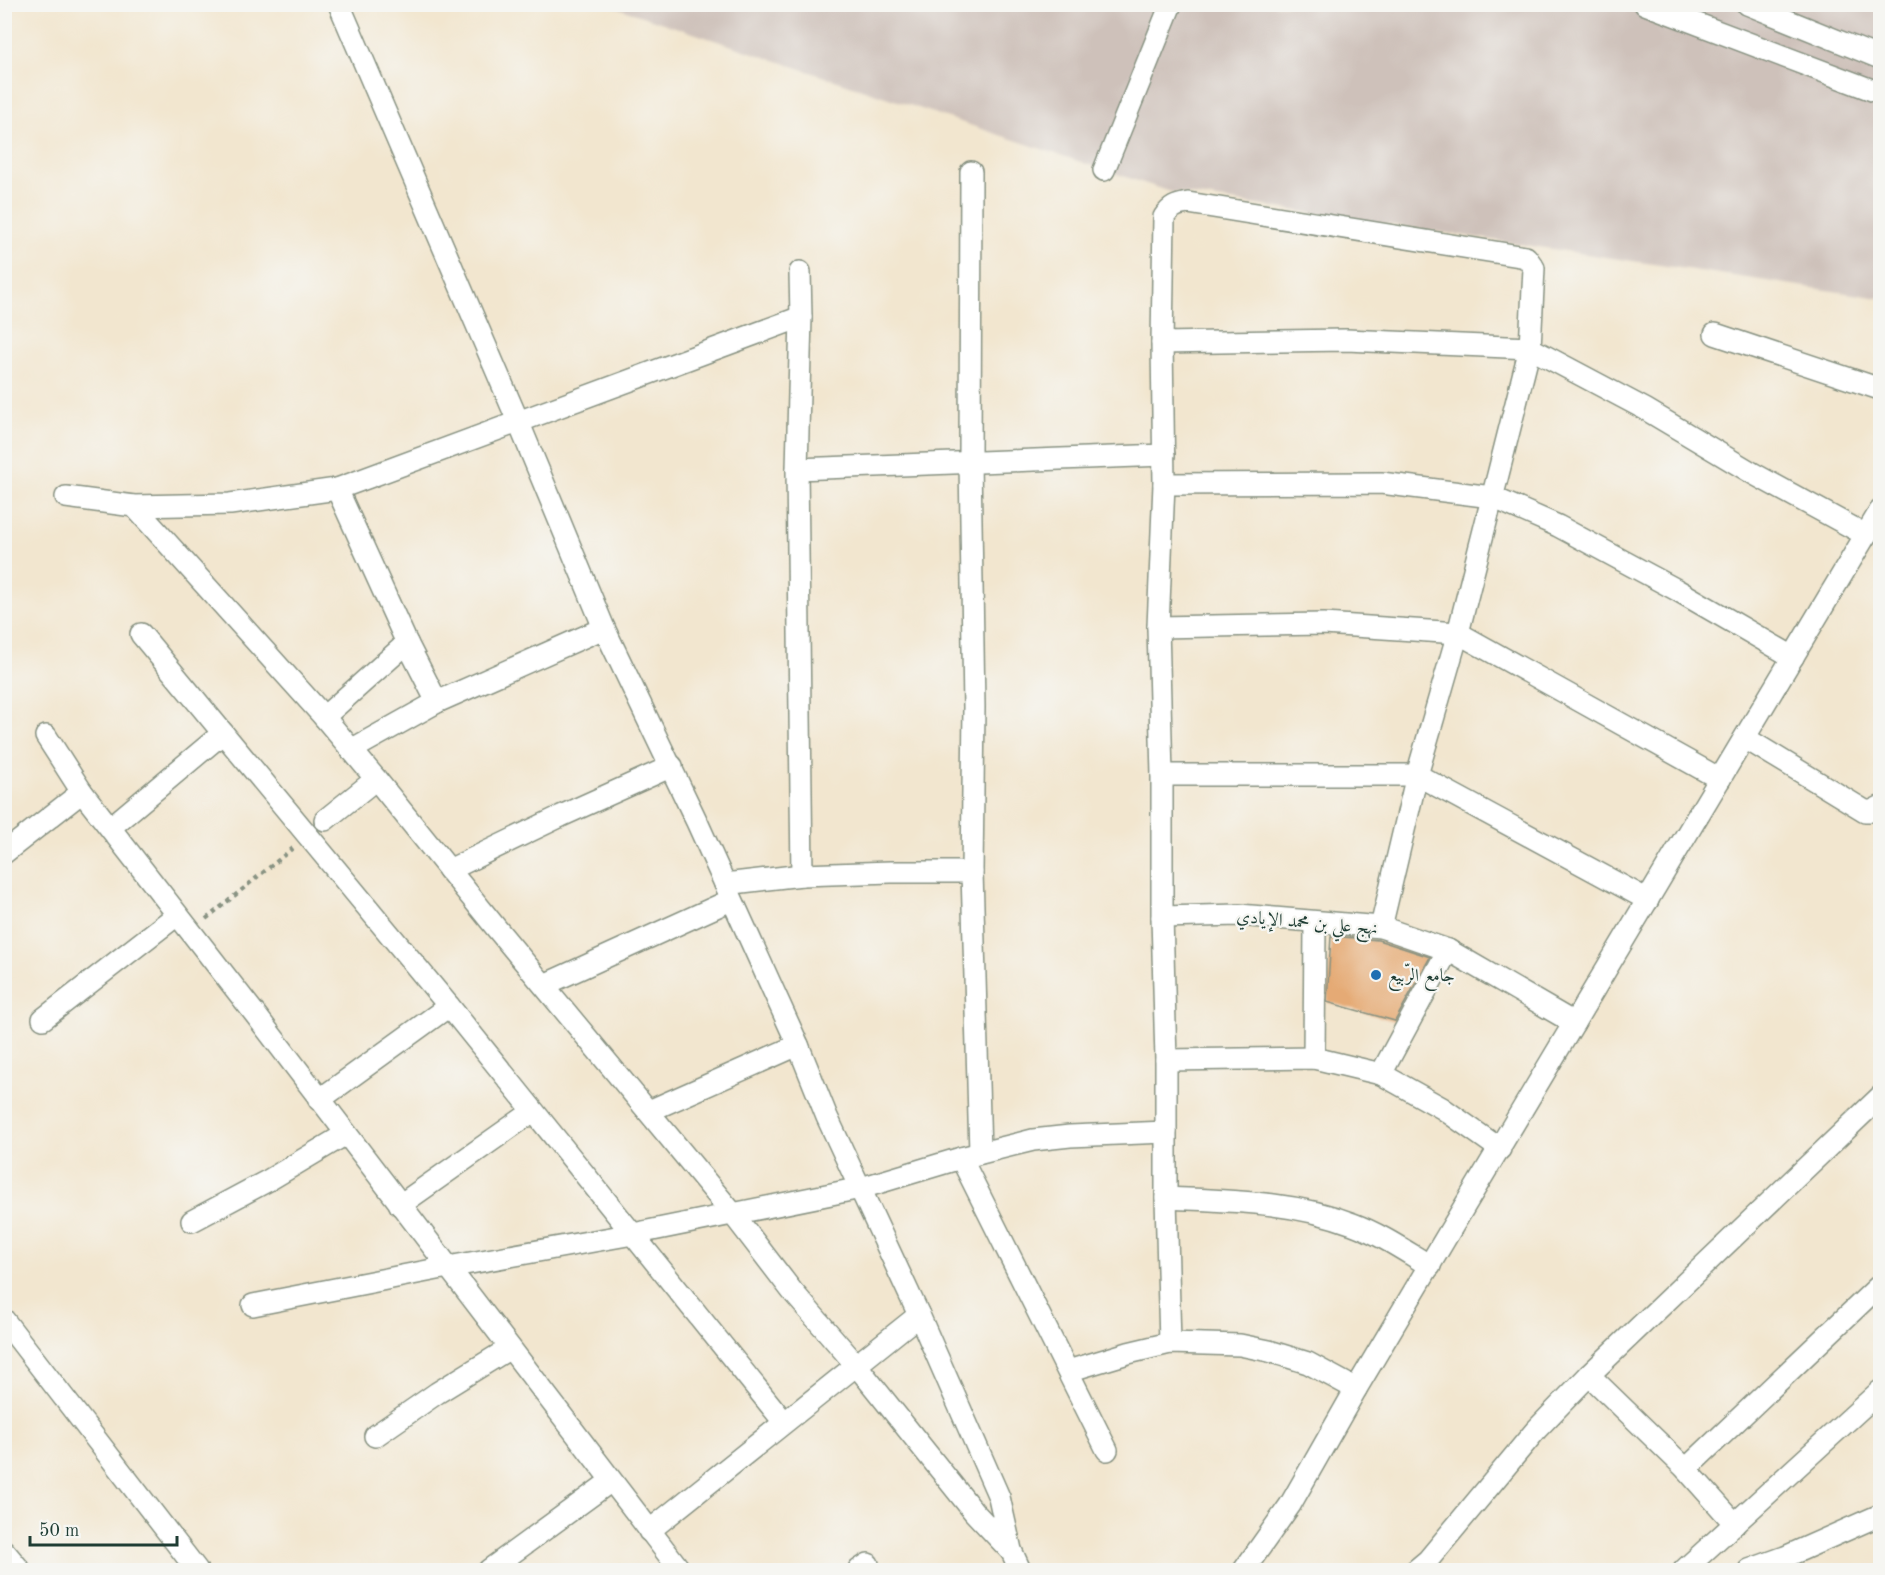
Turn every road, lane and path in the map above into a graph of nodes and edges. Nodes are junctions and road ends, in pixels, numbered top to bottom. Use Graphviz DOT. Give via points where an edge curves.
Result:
graph roads {
  1 [pos="339,4"];
  2 [pos="1171,4"];
  3 [pos="1645,4"];
  4 [pos="1747,4"];
  5 [pos="1881,58"];
  6 [pos="1881,93"];
  7 [pos="1104,170"];
  8 [pos="971,172"];
  9 [pos="800,272"];
  10 [pos="801,317"];
  11 [pos="1715,334"];
  12 [pos="1162,343"];
  13 [pos="1530,348"];
  14 [pos="1881,389"];
  15 [pos="518,421"];
  16 [pos="1164,455"];
  17 [pos="970,461"];
  18 [pos="797,468"];
  19 [pos="1164,484"];
  20 [pos="337,489"];
  21 [pos="66,497"];
  22 [pos="1492,497"];
  23 [pos="134,507"];
  24 [pos="1881,511"];
  25 [pos="1866,535"];
  26 [pos="1158,627"];
  27 [pos="604,628"];
  28 [pos="1458,633"];
  29 [pos="141,634"];
  30 [pos="407,643"];
  31 [pos="1793,657"];
  32 [pos="437,702"];
  33 [pos="324,717"];
  34 [pos="224,734"];
  35 [pos="46,736"];
  36 [pos="1745,738"];
  37 [pos="351,750"];
  38 [pos="672,766"];
  39 [pos="1162,775"];
  40 [pos="1417,775"];
  41 [pos="376,779"];
  42 [pos="1720,779"];
  43 [pos="82,792"];
  44 [pos="1881,807"];
  45 [pos="325,820"];
  46 [pos="111,827"];
  47 [pos="308,836"];
  48 [pos="4,853"];
  49 [pos="449,870"];
  50 [pos="972,872"];
  51 [pos="802,875"];
  52 [pos="728,892"];
  53 [pos="1648,900"];
  54 [pos="1161,917"];
  55 [pos="1315,922"];
  56 [pos="184,923"];
  57 [pos="1381,927"];
  58 [pos="1448,950"];
  59 [pos="544,985"];
  60 [pos="448,1006"];
  61 [pos="43,1019"];
  62 [pos="1574,1023"];
  63 [pos="798,1045"];
  64 [pos="1314,1058"];
  65 [pos="1166,1060"];
  66 [pos="1381,1074"];
  67 [pos="1881,1097"];
  68 [pos="319,1100"];
  69 [pos="649,1111"];
  70 [pos="532,1112"];
  71 [pos="1166,1132"];
  72 [pos="346,1134"];
  73 [pos="1500,1149"];
  74 [pos="971,1155"];
  75 [pos="861,1188"];
  76 [pos="1166,1198"];
  77 [pos="400,1205"];
  78 [pos="733,1214"];
  79 [pos="192,1221"];
  80 [pos="633,1234"];
  81 [pos="1430,1266"];
  82 [pos="448,1268"];
  83 [pos="1881,1285"];
  84 [pos="253,1305"];
  85 [pos="919,1315"];
  86 [pos="4,1320"];
  87 [pos="1170,1343"];
  88 [pos="14,1348"];
  89 [pos="510,1348"];
  90 [pos="857,1366"];
  91 [pos="1068,1371"];
  92 [pos="1589,1375"];
  93 [pos="1356,1389"];
  94 [pos="1881,1391"];
  95 [pos="784,1422"];
  96 [pos="375,1436"];
  97 [pos="1107,1450"];
  98 [pos="1686,1469"];
  99 [pos="611,1481"];
  100 [pos="1881,1515"];
  101 [pos="1735,1524"];
  102 [pos="649,1531"];
  103 [pos="1011,1550"];
  104 [pos="4,1551"];
  105 [pos="1427,1567"];
  106 [pos="20,1570"];
  107 [pos="197,1570"];
  108 [pos="489,1570"];
  109 [pos="680,1570"];
  110 [pos="1020,1570"];
  111 [pos="1244,1570"];
  112 [pos="1684,1570"];
  113 [pos="1749,1570"];
  1 -- 15 [label="street"];
  2 -- 7 [label="street"];
  3 -- 6 [label="street"];
  4 -- 5 [label="street"];
  8 -- 17 [label="street"];
  9 -- 10 [label="street"];
  10 -- 15 [label="street"];
  10 -- 18 [label="street"];
  11 -- 14 [label="street"];
  12 -- 13 [label="street" via="1346,340"];
  12 -- 13 [label="street" via="1164,217 1177,204 1188,203 1526,257 1534,268"];
  12 -- 16 [label="street"];
  13 -- 22 [label="street"];
  13 -- 25 [label="street"];
  15 -- 20 [label="street"];
  15 -- 27 [label="street"];
  16 -- 17 [label="street"];
  16 -- 19 [label="street"];
  17 -- 18 [label="street"];
  17 -- 50 [label="street"];
  18 -- 51 [label="street"];
  19 -- 22 [label="street" via="1380,483"];
  19 -- 26 [label="street"];
  20 -- 23 [label="street" via="230,504"];
  20 -- 30 [label="street"];
  21 -- 23 [label="street"];
  22 -- 28 [label="street"];
  22 -- 31 [label="street" via="1558,526"];
  23 -- 33 [label="street"];
  24 -- 25 [label="street"];
  25 -- 31 [label="street"];
  26 -- 28 [label="street" via="1324,624"];
  26 -- 39 [label="street"];
  27 -- 32 [label="street"];
  27 -- 38 [label="street"];
  28 -- 40 [label="street"];
  28 -- 42 [label="street"];
  29 -- 34 [label="street"];
  30 -- 32 [label="street"];
  30 -- 33 [label="street"];
  31 -- 36 [label="street"];
  32 -- 37 [label="street"];
  33 -- 37 [label="street"];
  34 -- 46 [label="street"];
  34 -- 47 [label="street"];
  35 -- 43 [label="street"];
  36 -- 42 [label="street"];
  36 -- 44 [label="street" via="1865,811"];
  37 -- 41 [label="street"];
  38 -- 49 [label="street"];
  38 -- 52 [label="street"];
  39 -- 40 [label="street"];
  39 -- 54 [label="street"];
  40 -- 53 [label="street"];
  40 -- 57 [label="street"];
  41 -- 45 [label="street"];
  41 -- 49 [label="street"];
  42 -- 53 [label="street"];
  43 -- 46 [label="street"];
  43 -- 48 [label="street"];
  46 -- 56 [label="street"];
  47 -- 56 [label="path"];
  47 -- 60 [label="street"];
  49 -- 59 [label="street"];
  50 -- 51 [label="street"];
  50 -- 74 [label="street"];
  51 -- 52 [label="street"];
  52 -- 59 [label="street"];
  52 -- 63 [label="street"];
  53 -- 62 [label="street"];
  54 -- 55 [label="street, نهج علي بن محمد الإيادي" via="1239,915"];
  54 -- 65 [label="street"];
  55 -- 57 [label="street, نهج علي بن محمد الإيادي"];
  55 -- 64 [label="street"];
  56 -- 61 [label="street"];
  56 -- 68 [label="street"];
  57 -- 58 [label="street, نهج علي بن محمد الإيادي"];
  58 -- 62 [label="street, نهج علي بن محمد الإيادي"];
  58 -- 66 [label="street"];
  59 -- 69 [label="street"];
  60 -- 68 [label="street"];
  60 -- 70 [label="street"];
  62 -- 73 [label="street"];
  63 -- 69 [label="street"];
  63 -- 75 [label="street"];
  64 -- 65 [label="street"];
  64 -- 66 [label="street"];
  65 -- 71 [label="street"];
  66 -- 73 [label="street" via="1442,1108"];
  67 -- 92 [label="street"];
  68 -- 72 [label="street"];
  69 -- 78 [label="street"];
  70 -- 77 [label="street"];
  70 -- 80 [label="street"];
  71 -- 74 [label="street" via="1033,1140"];
  71 -- 76 [label="street"];
  72 -- 77 [label="street"];
  72 -- 79 [label="street"];
  73 -- 81 [label="street"];
  74 -- 75 [label="street"];
  74 -- 91 [label="street"];
  75 -- 78 [label="street"];
  75 -- 85 [label="street"];
  76 -- 81 [label="street" via="1270,1203 1323,1215 1369,1231"];
  76 -- 87 [label="street"];
  77 -- 82 [label="street"];
  78 -- 80 [label="street"];
  78 -- 90 [label="street"];
  80 -- 82 [label="street"];
  80 -- 95 [label="street"];
  81 -- 93 [label="street"];
  82 -- 84 [label="street"];
  82 -- 89 [label="street"];
  83 -- 98 [label="street"];
  85 -- 90 [label="street"];
  85 -- 103 [label="street" via="999,1497"];
  86 -- 88 [label="street"];
  87 -- 91 [label="street"];
  87 -- 93 [label="street" via="1240,1345 1269,1351 1308,1364"];
  88 -- 107 [label="street" via="44,1370"];
  89 -- 96 [label="street"];
  89 -- 99 [label="street"];
  90 -- 95 [label="street"];
  90 -- 103 [label="street" via="975,1512"];
  91 -- 97 [label="street"];
  92 -- 98 [label="street"];
  92 -- 105 [label="street" via="1536,1430"];
  93 -- 111 [label="street" via="1290,1505"];
  94 -- 101 [label="street"];
  95 -- 102 [label="street"];
  98 -- 101 [label="street"];
  99 -- 102 [label="street"];
  99 -- 108 [label="street"];
  100 -- 113 [label="street"];
  101 -- 112 [label="street"];
  102 -- 109 [label="street"];
  103 -- 110 [label="street"];
  104 -- 106 [label="street"];
}
